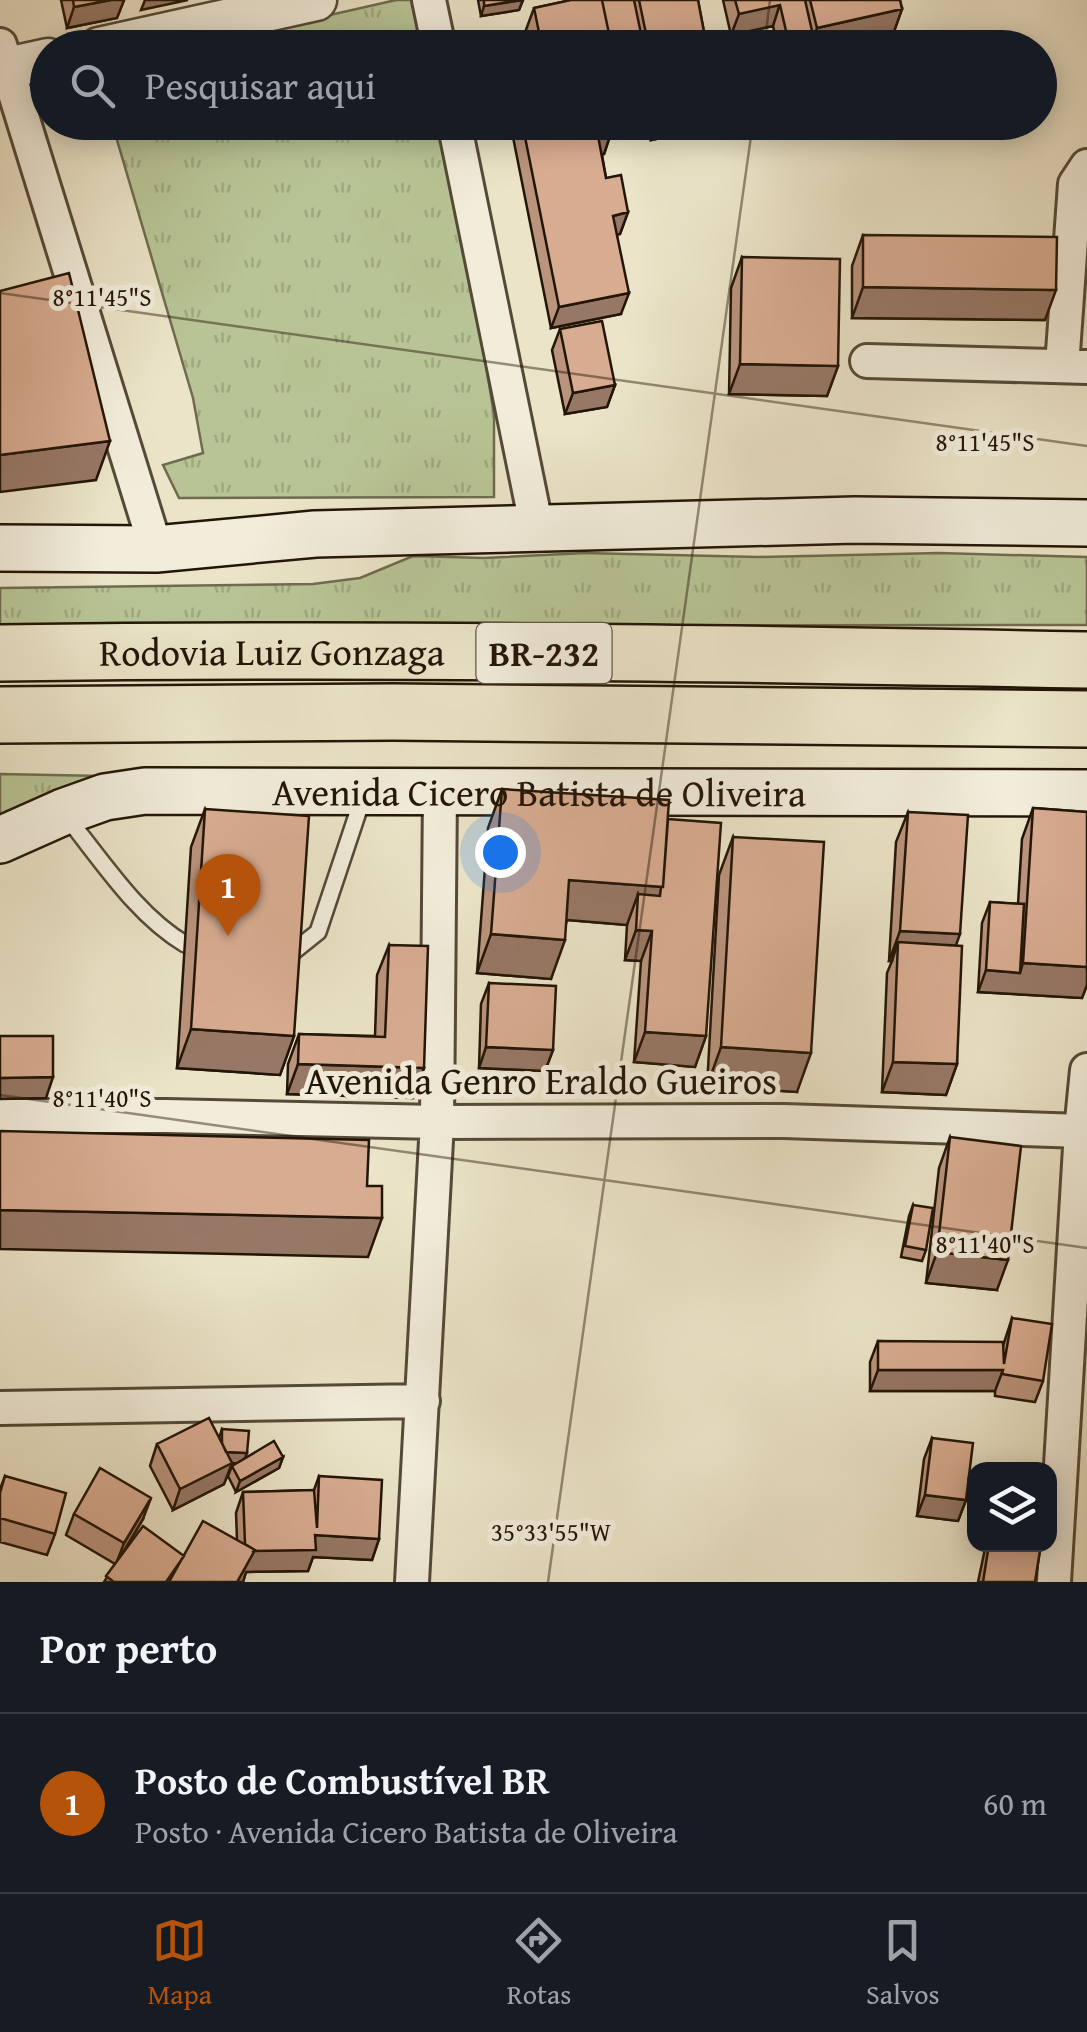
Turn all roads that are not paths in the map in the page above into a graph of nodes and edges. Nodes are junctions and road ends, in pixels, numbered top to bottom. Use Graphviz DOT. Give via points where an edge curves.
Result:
graph roads {
  1 [pos="316,0"];
  2 [pos="430,0"];
  3 [pos="180,30"];
  4 [pos="436,30"];
  5 [pos="4,56"];
  6 [pos="30,58"];
  7 [pos="458,140"];
  8 [pos="1087,166"];
  9 [pos="867,361"];
  10 [pos="1075,366"];
  11 [pos="1087,523"];
  12 [pos="537,529"];
  13 [pos="0,548"];
  14 [pos="156,549"];
  15 [pos="0,653"];
  16 [pos="1087,660"];
  17 [pos="0,715"];
  18 [pos="1087,719"];
  19 [pos="366,790"];
  20 [pos="440,790"];
  21 [pos="1087,793"];
  22 [pos="63,812"];
  23 [pos="0,840"];
  24 [pos="185,944"];
  25 [pos="288,956"];
  26 [pos="1087,1070"];
  27 [pos="0,1116"];
  28 [pos="437,1122"];
  29 [pos="1081,1131"];
  30 [pos="423,1401"];
  31 [pos="0,1408"];
  32 [pos="412,1582"];
  33 [pos="1054,1582"];
  1 -- 3 [label="street"];
  2 -- 4 [label="street"];
  5 -- 6 [label="street"];
  5 -- 14 [label="street"];
  7 -- 12 [label="street"];
  8 -- 10 [label="street" via="1075,184"];
  9 -- 10 [label="street"];
  11 -- 12 [label="main road" via="855,520"];
  12 -- 14 [label="main road" via="315,534"];
  13 -- 14 [label="main road"];
  15 -- 16 [label="highway, Rodovia Luiz Gonzaga / BR-232"];
  17 -- 18 [label="highway, Rodovia Luiz Gonzaga / BR-232"];
  19 -- 20 [label="main road, Avenida Cicero Batista de Oliveira"];
  19 -- 22 [label="main road, Avenida Cicero Batista de Oliveira" via="145,791"];
  19 -- 25 [label="lane" via="318,932"];
  20 -- 21 [label="main road, Avenida Cicero Batista de Oliveira"];
  20 -- 28 [label="street"];
  22 -- 23 [label="main road, Avenida Cicero Batista de Oliveira"];
  22 -- 24 [label="lane" via="128,893"];
  26 -- 29 [label="street"];
  27 -- 28 [label="street, Avenida Genro Eraldo Gueiros"];
  28 -- 29 [label="street, Avenida Genro Eraldo Gueiros" via="784,1120"];
  28 -- 30 [label="street"];
  29 -- 33 [label="street"];
  30 -- 31 [label="street"];
  30 -- 32 [label="street"];
}
